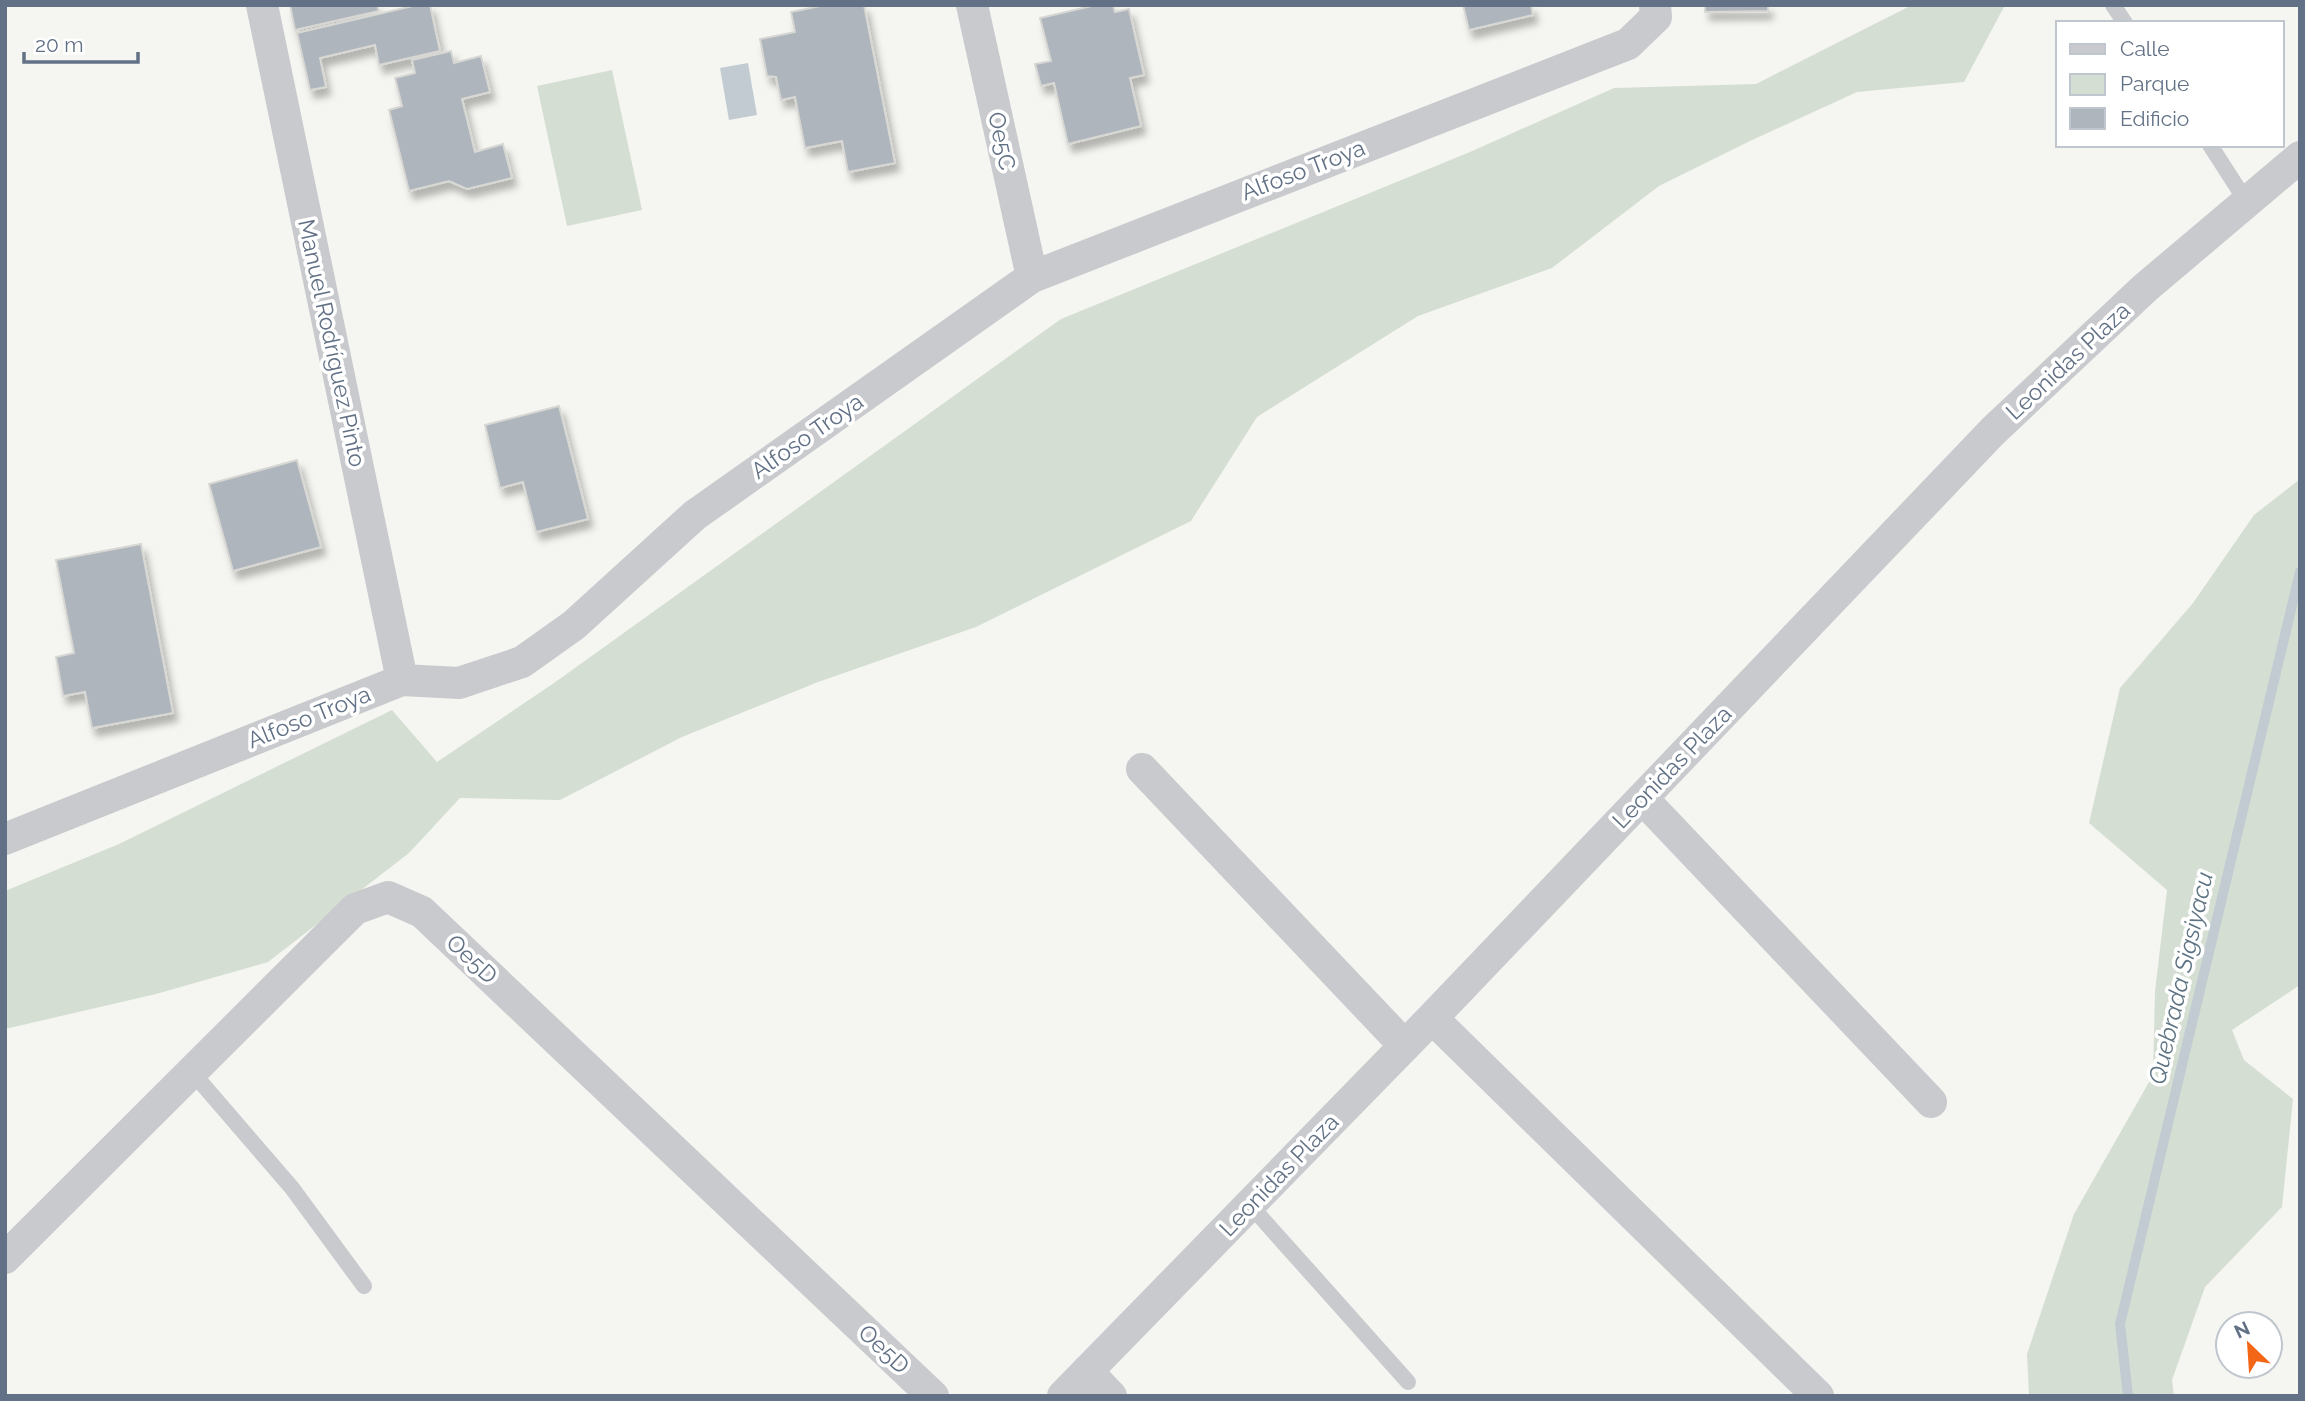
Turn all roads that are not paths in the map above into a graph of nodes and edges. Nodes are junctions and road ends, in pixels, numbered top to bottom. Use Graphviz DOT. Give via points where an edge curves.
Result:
graph roads {
  1 [pos="262,5"];
  2 [pos="972,5"];
  3 [pos="1655,5"];
  4 [pos="2113,5"];
  5 [pos="2124,21"];
  6 [pos="2211,147"];
  7 [pos="2300,158"];
  8 [pos="2246,201"];
  9 [pos="1032,277"];
  10 [pos="402,680"];
  11 [pos="1142,769"];
  12 [pos="1642,798"];
  13 [pos="5,839"];
  14 [pos="1432,1018"];
  15 [pos="1405,1046"];
  16 [pos="192,1072"];
  17 [pos="1931,1102"];
  18 [pos="1250,1205"];
  19 [pos="5,1258"];
  20 [pos="364,1286"];
  21 [pos="1087,1371"];
  22 [pos="1408,1382"];
  23 [pos="933,1396"];
  24 [pos="1063,1396"];
  25 [pos="1111,1396"];
  26 [pos="1818,1396"];
  1 -- 10 [label="street, Manuel Rodríguez Pinto"];
  2 -- 9 [label="street, Oe5C"];
  3 -- 9 [label="street, Alfoso Troya" via="1656,17 1628,44"];
  4 -- 5 [label="lane"];
  6 -- 8 [label="lane"];
  7 -- 8 [label="street, Leonidas Plaza"];
  8 -- 12 [label="street, Leonidas Plaza" via="2145,288 1993,431"];
  9 -- 10 [label="street, Alfoso Troya" via="695,515 575,625 522,662 459,683"];
  10 -- 13 [label="street, Alfoso Troya"];
  11 -- 15 [label="street"];
  12 -- 14 [label="street, Leonidas Plaza"];
  12 -- 17 [label="street"];
  14 -- 15 [label="street, Leonidas Plaza"];
  14 -- 26 [label="street"];
  15 -- 18 [label="street, Leonidas Plaza"];
  16 -- 19 [label="street, Oe5D"];
  16 -- 20 [label="lane" via="292,1188"];
  16 -- 23 [label="street, Oe5D" via="355,909 388,897 422,912"];
  18 -- 21 [label="street, Leonidas Plaza"];
  18 -- 22 [label="lane"];
  21 -- 24 [label="street, Leonidas Plaza"];
  21 -- 25 [label="street"];
}
